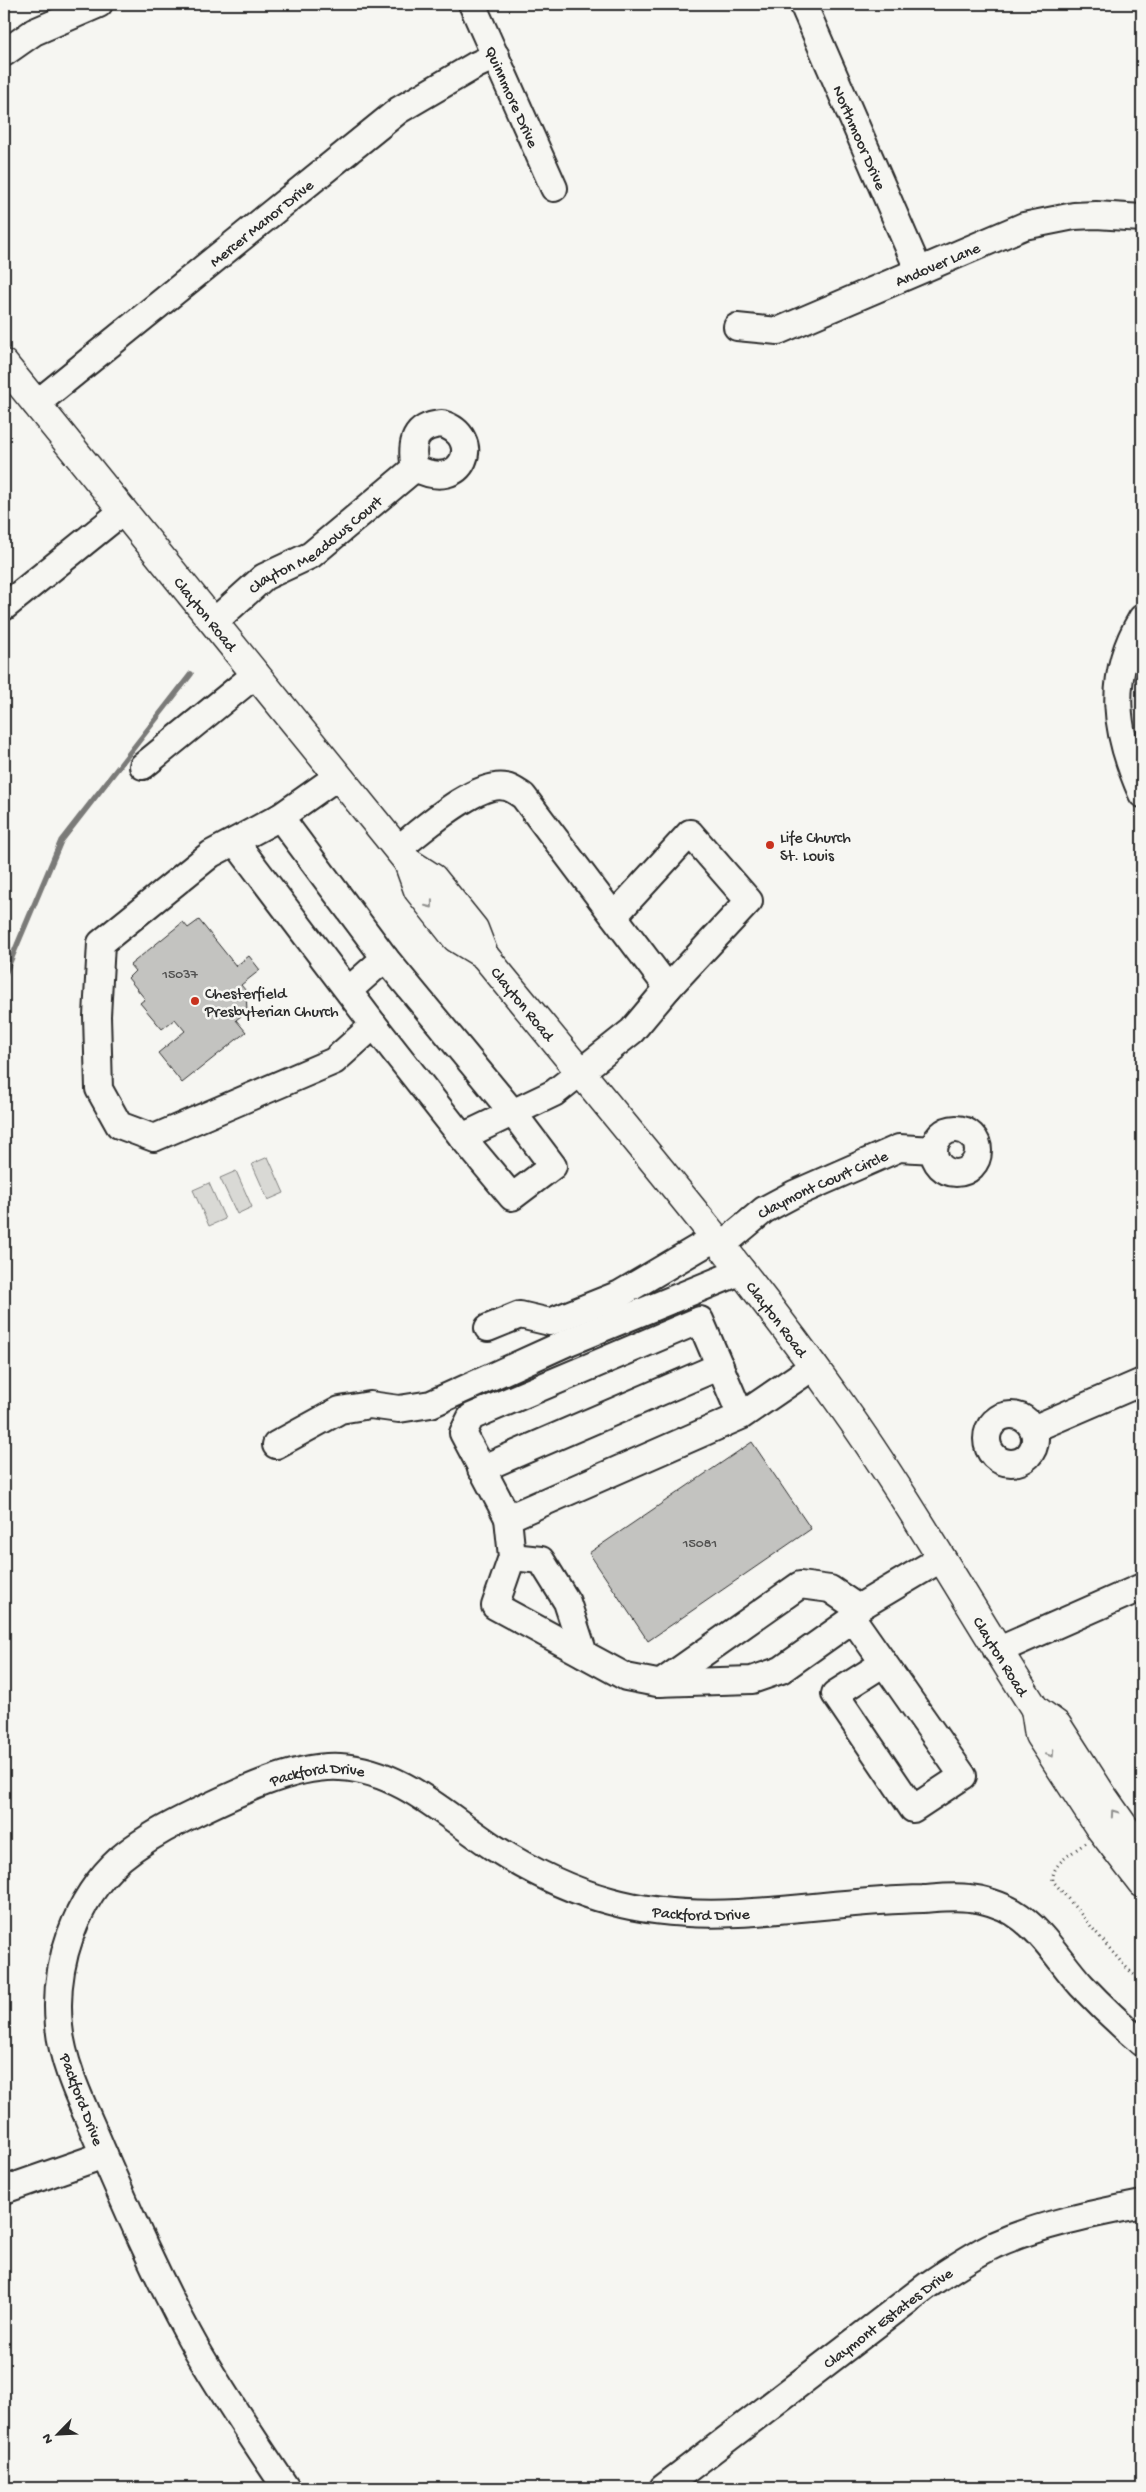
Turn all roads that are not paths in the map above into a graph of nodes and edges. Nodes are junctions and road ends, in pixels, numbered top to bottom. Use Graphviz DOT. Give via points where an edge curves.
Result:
graph roads {
  1 [pos="99,4"];
  2 [pos="472,4"];
  3 [pos="803,4"];
  4 [pos="4,53"];
  5 [pos="496,56"];
  6 [pos="554,188"];
  7 [pos="1142,218"];
  8 [pos="918,269"];
  9 [pos="737,327"];
  10 [pos="4,364"];
  11 [pos="36,404"];
  12 [pos="415,468"];
  13 [pos="123,511"];
  14 [pos="4,607"];
  15 [pos="1142,618"];
  16 [pos="214,622"];
  17 [pos="256,674"];
  18 [pos="143,766"];
  19 [pos="338,776"];
  20 [pos="1142,794"];
  21 [pos="280,817"];
  22 [pos="236,842"];
  23 [pos="403,856"];
  24 [pos="614,916"];
  25 [pos="385,958"];
  26 [pos="668,988"];
  27 [pos="349,990"];
  28 [pos="374,1025"];
  29 [pos="579,1072"];
  30 [pos="513,1113"];
  31 [pos="462,1137"];
  32 [pos="934,1150"];
  33 [pos="718,1242"];
  34 [pos="742,1271"];
  35 [pos="488,1328"];
  36 [pos="720,1366"];
  37 [pos="814,1366"];
  38 [pos="1142,1382"];
  39 [pos="741,1416"];
  40 [pos="1033,1429"];
  41 [pos="276,1445"];
  42 [pos="481,1469"];
  43 [pos="508,1518"];
  44 [pos="512,1556"];
  45 [pos="942,1558"];
  46 [pos="1142,1587"];
  47 [pos="856,1614"];
  48 [pos="997,1651"];
  49 [pos="584,1654"];
  50 [pos="884,1663"];
  51 [pos="662,1683"];
  52 [pos="1034,1709"];
  53 [pos="1142,1852"];
  54 [pos="1142,1883"];
  55 [pos="1142,2043"];
  56 [pos="104,2155"];
  57 [pos="4,2190"];
  58 [pos="1142,2204"];
  59 [pos="286,2488"];
  60 [pos="663,2488"];
  1 -- 4 [label="street" via="34,32"];
  2 -- 5 [label="street, Quinnmore Drive"];
  3 -- 8 [label="street, Northmoor Drive"];
  5 -- 6 [label="street, Quinnmore Drive"];
  5 -- 11 [label="street, Mercer Manor Drive" via="476,64 386,120"];
  7 -- 8 [label="street, Andover Lane" via="1096,215 1049,219"];
  8 -- 9 [label="street, Andover Lane" via="778,331"];
  10 -- 11 [label="main road, Clayton Road"];
  11 -- 13 [label="main road, Clayton Road"];
  12 -- 16 [label="street, Clayton Meadows Court" via="311,555 264,577"];
  13 -- 14 [label="street"];
  13 -- 16 [label="main road, Clayton Road"];
  15 -- 20 [label="street" via="1131,637 1121,669 1116,708 1121,737"];
  16 -- 17 [label="main road, Clayton Road"];
  17 -- 18 [label="street"];
  17 -- 19 [label="main road, Clayton Road"];
  19 -- 21 [label="street"];
  19 -- 23 [label="main road, Clayton Road"];
  21 -- 22 [label="street"];
  21 -- 25 [label="street"];
  22 -- 27 [label="street"];
  22 -- 28 [label="street" via="211,854 101,943 97,1016 99,1089 119,1125 154,1138 334,1061"];
  23 -- 24 [label="street" via="451,808 486,788 506,787 523,796"];
  23 -- 29 [label="main road, Clayton Road" via="433,878 474,928 484,955"];
  24 -- 26 [label="street"];
  24 -- 26 [label="street" via="690,833 749,901"];
  25 -- 27 [label="street"];
  25 -- 30 [label="street"];
  26 -- 29 [label="street" via="632,1032"];
  27 -- 28 [label="street"];
  28 -- 31 [label="street"];
  29 -- 30 [label="street" via="554,1093"];
  29 -- 33 [label="main road, Clayton Road"];
  30 -- 31 [label="street"];
  30 -- 31 [label="street" via="553,1166 512,1197"];
  32 -- 33 [label="street, Claymont Court Circle" via="899,1148 794,1194"];
  33 -- 34 [label="main road, Clayton Road"];
  33 -- 35 [label="street, Claymont Court Circle" via="612,1298 550,1322 520,1315"];
  34 -- 37 [label="main road, Clayton Road"];
  34 -- 41 [label="street" via="566,1343 430,1404 399,1409 370,1405 340,1410"];
  36 -- 39 [label="street"];
  36 -- 42 [label="street"];
  36 -- 42 [label="street" via="700,1320 594,1363 471,1417 463,1433"];
  37 -- 39 [label="street"];
  37 -- 45 [label="main road, Clayton Road"];
  38 -- 40 [label="street"];
  39 -- 43 [label="street"];
  42 -- 43 [label="street"];
  43 -- 44 [label="street"];
  44 -- 49 [label="street" via="541,1560 567,1602"];
  44 -- 49 [label="street" via="496,1606"];
  45 -- 47 [label="street"];
  45 -- 48 [label="main road, Clayton Road"];
  46 -- 48 [label="street"];
  47 -- 50 [label="street"];
  47 -- 51 [label="street" via="781,1670 752,1680"];
  47 -- 51 [label="street" via="830,1588 800,1585"];
  48 -- 52 [label="main road, Clayton Road"];
  49 -- 51 [label="street" via="626,1677"];
  50 -- 50 [label="street" via="963,1776 913,1809 835,1694"];
  53 -- 52 [label="main road, Clayton Road, one-way" via="1057,1725"];
  52 -- 54 [label="main road, Clayton Road, one-way" via="1040,1736 1099,1827"];
  55 -- 56 [label="street, Packford Drive" via="1080,1984 1043,1936 1013,1912 990,1903 970,1898 896,1899 737,1913 663,1912 611,1901 569,1887 493,1847 400,1784 366,1770 336,1766 296,1771 206,1808 154,1834 118,1861 93,1892 76,1921 63,1954 58,1985 59,2028 78,2093"];
  56 -- 57 [label="street"];
  56 -- 59 [label="street, Packford Drive" via="195,2345"];
  58 -- 60 [label="street, Claymont Estates Drive" via="1035,2229 962,2263 928,2285"];
}
